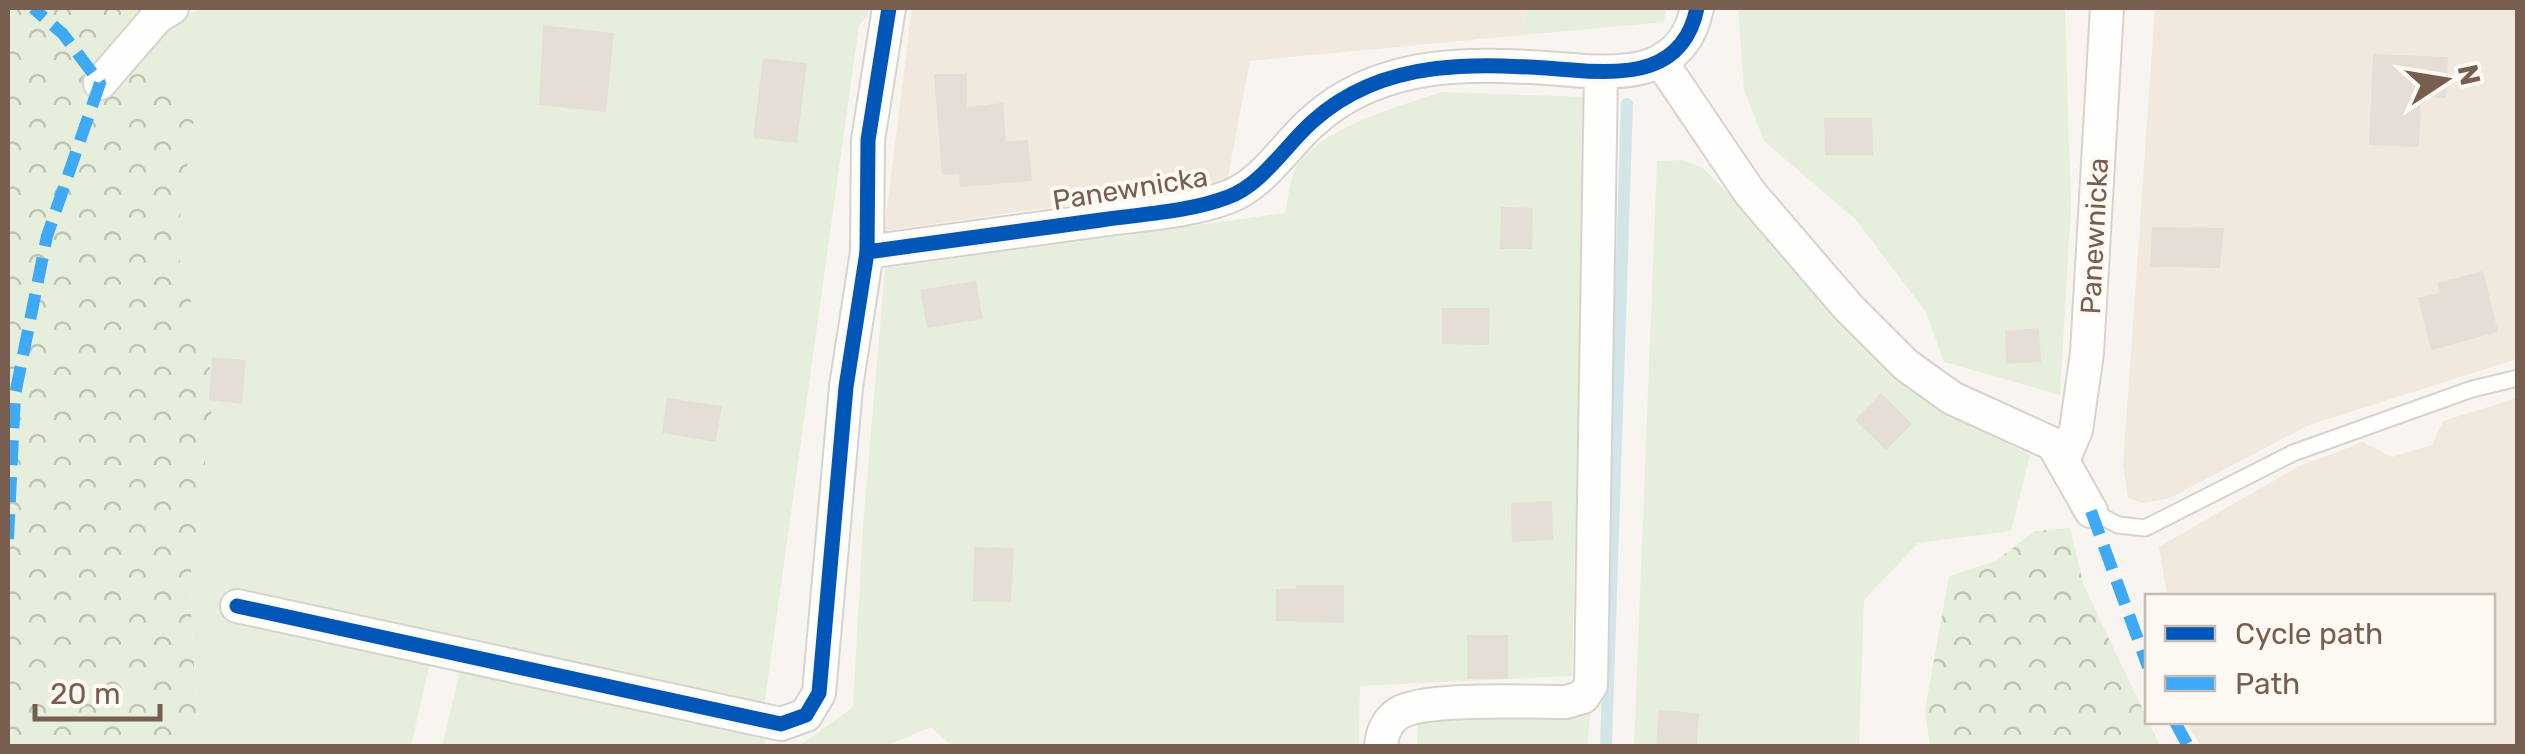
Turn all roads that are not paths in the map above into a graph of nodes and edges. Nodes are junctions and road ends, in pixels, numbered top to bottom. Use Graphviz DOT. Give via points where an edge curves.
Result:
graph roads {
  1 [pos="172,8"];
  2 [pos="889,8"];
  3 [pos="1697,8"];
  4 [pos="2107,8"];
  5 [pos="1662,63"];
  6 [pos="1601,73"];
  7 [pos="100,83"];
  8 [pos="867,252"];
  9 [pos="2518,378"];
  10 [pos="2063,462"];
  11 [pos="2092,511"];
  12 [pos="237,606"];
  13 [pos="1380,746"];
  1 -- 7 [label="street"];
  2 -- 8 [label="street" via="868,140"];
  3 -- 5 [label="street" via="1684,44"];
  4 -- 10 [label="street, Panewnicka" via="2086,353 2076,430"];
  5 -- 6 [label="street, Panewnicka" via="1621,75"];
  5 -- 10 [label="street" via="1750,193 1906,366 1952,398 2053,444"];
  6 -- 8 [label="street, Panewnicka" via="1452,66 1390,75 1349,92 1229,197"];
  6 -- 13 [label="street" via="1592,685 1566,702 1422,705 1398,713"];
  8 -- 12 [label="street" via="846,387 819,693 806,715 781,724"];
  9 -- 11 [label="lane" via="2293,453 2145,528 2118,525"];
  10 -- 11 [label="street"];
}
